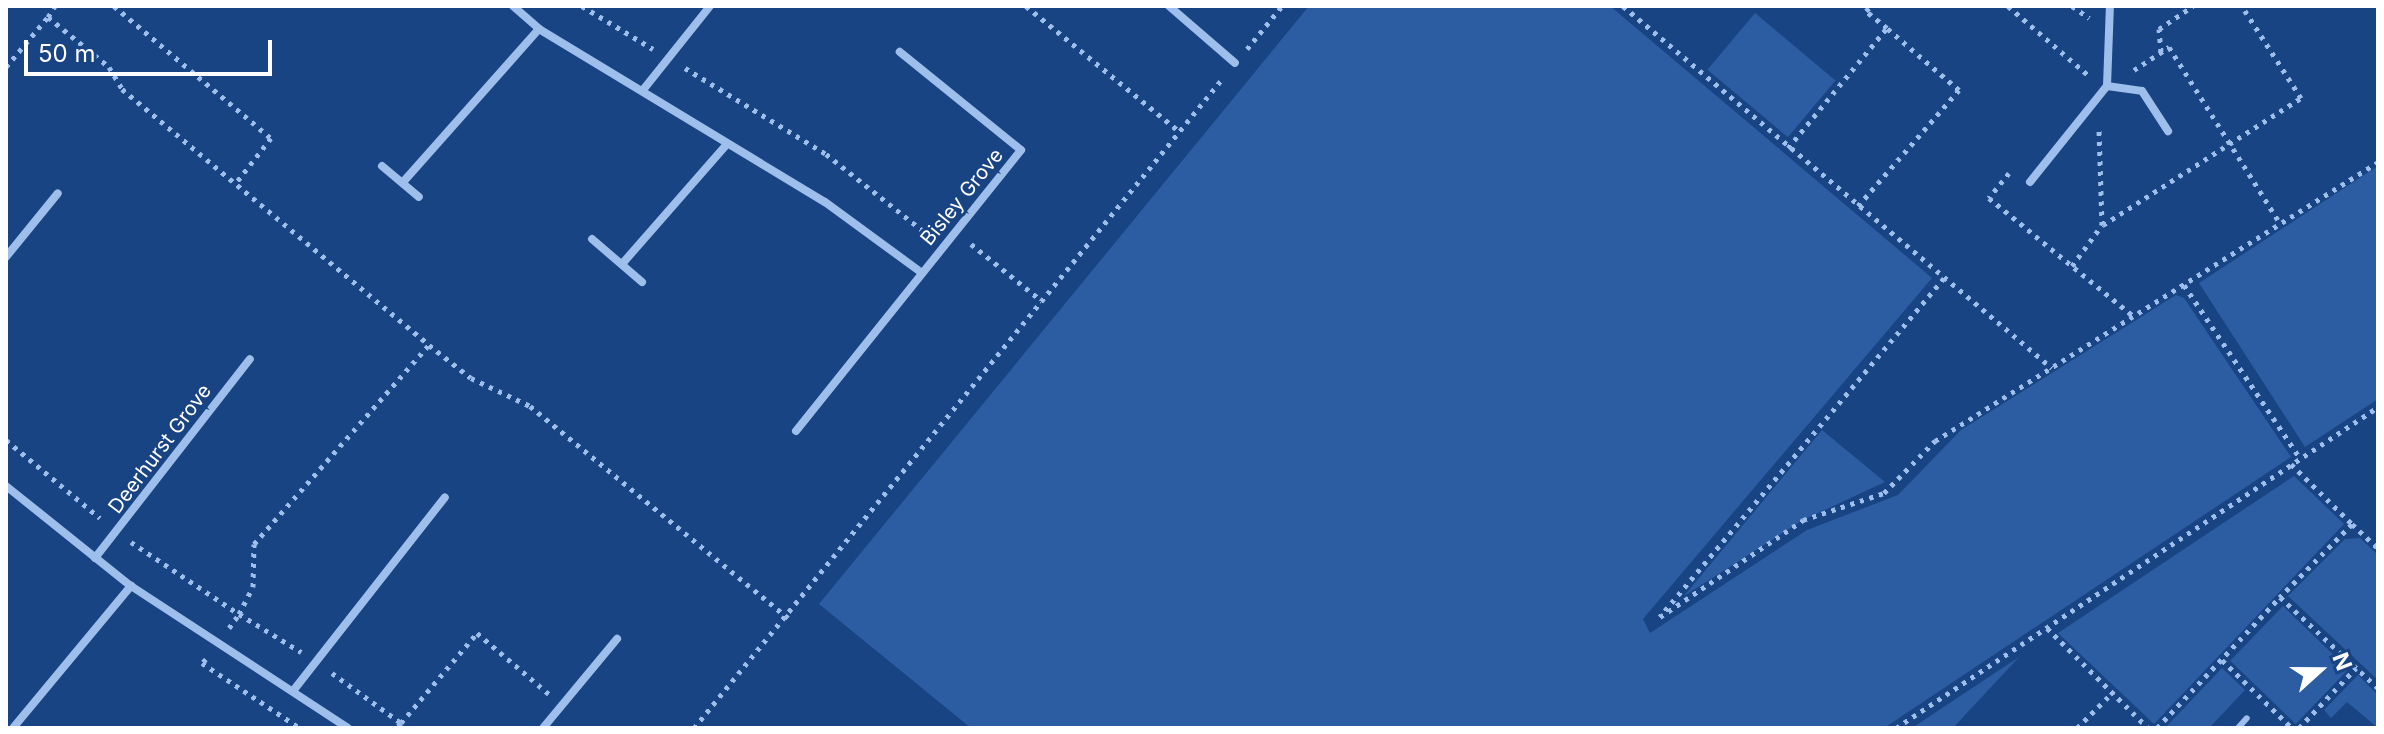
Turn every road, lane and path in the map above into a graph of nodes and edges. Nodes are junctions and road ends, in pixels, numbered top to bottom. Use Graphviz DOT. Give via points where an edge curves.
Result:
graph roads {
  1 [pos="55,6"];
  2 [pos="114,6"];
  3 [pos="513,6"];
  4 [pos="582,6"];
  5 [pos="710,6"];
  6 [pos="1026,6"];
  7 [pos="1169,6"];
  8 [pos="1282,6"];
  9 [pos="1623,6"];
  10 [pos="1871,6"];
  11 [pos="2008,6"];
  12 [pos="2072,6"];
  13 [pos="2110,6"];
  14 [pos="2193,6"];
  15 [pos="2242,6"];
  16 [pos="48,17"];
  17 [pos="2091,21"];
  18 [pos="1887,28"];
  19 [pos="539,29"];
  20 [pos="900,52"];
  21 [pos="2161,52"];
  22 [pos="669,58"];
  23 [pos="1235,63"];
  24 [pos="2091,63"];
  25 [pos="6,67"];
  26 [pos="2090,77"];
  27 [pos="2107,86"];
  28 [pos="2079,89"];
  29 [pos="643,90"];
  30 [pos="2168,131"];
  31 [pos="1180,132"];
  32 [pos="727,144"];
  33 [pos="1788,148"];
  34 [pos="2019,162"];
  35 [pos="2378,162"];
  36 [pos="382,166"];
  37 [pos="404,181"];
  38 [pos="2030,182"];
  39 [pos="235,184"];
  40 [pos="58,193"];
  41 [pos="419,197"];
  42 [pos="1858,206"];
  43 [pos="2102,225"];
  44 [pos="955,231"];
  45 [pos="592,239"];
  46 [pos="943,246"];
  47 [pos="6,257"];
  48 [pos="622,264"];
  49 [pos="922,273"];
  50 [pos="1944,278"];
  51 [pos="642,282"];
  52 [pos="2184,285"];
  53 [pos="1042,301"];
  54 [pos="2133,316"];
  55 [pos="429,345"];
  56 [pos="250,359"];
  57 [pos="2052,368"];
  58 [pos="2378,407"];
  59 [pos="796,431"];
  60 [pos="6,440"];
  61 [pos="2300,458"];
  62 [pos="2291,464"];
  63 [pos="6,486"];
  64 [pos="445,497"];
  65 [pos="2352,524"];
  66 [pos="117,532"];
  67 [pos="2378,548"];
  68 [pos="95,558"];
  69 [pos="131,586"];
  70 [pos="2280,597"];
  71 [pos="788,618"];
  72 [pos="2047,628"];
  73 [pos="617,639"];
  74 [pos="2222,660"];
  75 [pos="2356,668"];
  76 [pos="2378,688"];
  77 [pos="293,691"];
  78 [pos="2113,692"];
  79 [pos="562,705"];
  80 [pos="2247,718"];
  81 [pos="401,723"];
  82 [pos="13,728"];
  83 [pos="348,728"];
  84 [pos="543,728"];
  85 [pos="694,728"];
  86 [pos="1896,728"];
  87 [pos="2077,728"];
  88 [pos="2148,728"];
  89 [pos="2157,728"];
  90 [pos="2238,728"];
  91 [pos="2292,728"];
  92 [pos="2299,728"];
  1 -- 16 [label="path"];
  2 -- 39 [label="path" via="271,138"];
  3 -- 19 [label="street, Bisley Grove"];
  4 -- 22 [label="path"];
  5 -- 22 [label="street"];
  6 -- 31 [label="path"];
  7 -- 23 [label="street"];
  8 -- 23 [label="path"];
  9 -- 33 [label="path"];
  10 -- 18 [label="path" via="1866,11"];
  11 -- 26 [label="path"];
  12 -- 17 [label="path"];
  13 -- 27 [label="street"];
  14 -- 21 [label="path" via="2159,29"];
  15 -- 43 [label="path" via="2301,98"];
  16 -- 25 [label="path"];
  16 -- 39 [label="path" via="109,67 122,89"];
  18 -- 33 [label="path"];
  18 -- 42 [label="path" via="1959,90"];
  19 -- 29 [label="street, Bisley Grove"];
  19 -- 37 [label="street"];
  20 -- 44 [label="street, Bisley Grove" via="1021,150"];
  22 -- 29 [label="street"];
  22 -- 46 [label="path" via="826,154"];
  23 -- 31 [label="path"];
  24 -- 26 [label="path"];
  26 -- 27 [label="path"];
  26 -- 28 [label="path"];
  27 -- 30 [label="street" via="2142,91"];
  27 -- 38 [label="street"];
  29 -- 32 [label="street, Bisley Grove"];
  31 -- 53 [label="path"];
  32 -- 48 [label="street"];
  32 -- 49 [label="street, Bisley Grove" via="836,209"];
  33 -- 42 [label="path"];
  34 -- 54 [label="path" via="1989,198"];
  35 -- 52 [label="path"];
  36 -- 37 [label="street"];
  37 -- 41 [label="street"];
  39 -- 55 [label="path"];
  40 -- 47 [label="street"];
  42 -- 50 [label="path"];
  44 -- 46 [label="street, Bisley Grove"];
  44 -- 53 [label="path"];
  45 -- 48 [label="street"];
  46 -- 49 [label="street, Bisley Grove"];
  48 -- 51 [label="street"];
  49 -- 59 [label="street, Bisley Grove"];
  50 -- 57 [label="path"];
  50 -- 57 [label="path" via="1660,617 1803,520 1884,493 1935,441"];
  52 -- 54 [label="path"];
  52 -- 61 [label="path"];
  53 -- 71 [label="path"];
  54 -- 57 [label="path"];
  55 -- 66 [label="path" via="254,544 253,587 239,614"];
  55 -- 71 [label="path" via="471,378 530,406"];
  56 -- 66 [label="street, Deerhurst Grove"];
  58 -- 61 [label="path"];
  60 -- 66 [label="path"];
  61 -- 62 [label="path"];
  62 -- 65 [label="path"];
  62 -- 72 [label="path"];
  63 -- 68 [label="street"];
  64 -- 77 [label="street"];
  65 -- 67 [label="path"];
  65 -- 70 [label="path"];
  66 -- 68 [label="street, Deerhurst Grove"];
  68 -- 69 [label="street"];
  69 -- 77 [label="street"];
  69 -- 82 [label="street"];
  70 -- 74 [label="path"];
  70 -- 75 [label="path"];
  71 -- 85 [label="path"];
  72 -- 78 [label="path"];
  72 -- 86 [label="path"];
  73 -- 79 [label="street"];
  74 -- 89 [label="path"];
  74 -- 91 [label="path"];
  75 -- 76 [label="path"];
  75 -- 92 [label="path"];
  77 -- 83 [label="street"];
  78 -- 87 [label="path"];
  78 -- 88 [label="path"];
  79 -- 81 [label="path" via="477,633"];
  79 -- 84 [label="street"];
  80 -- 90 [label="lane"];
}
